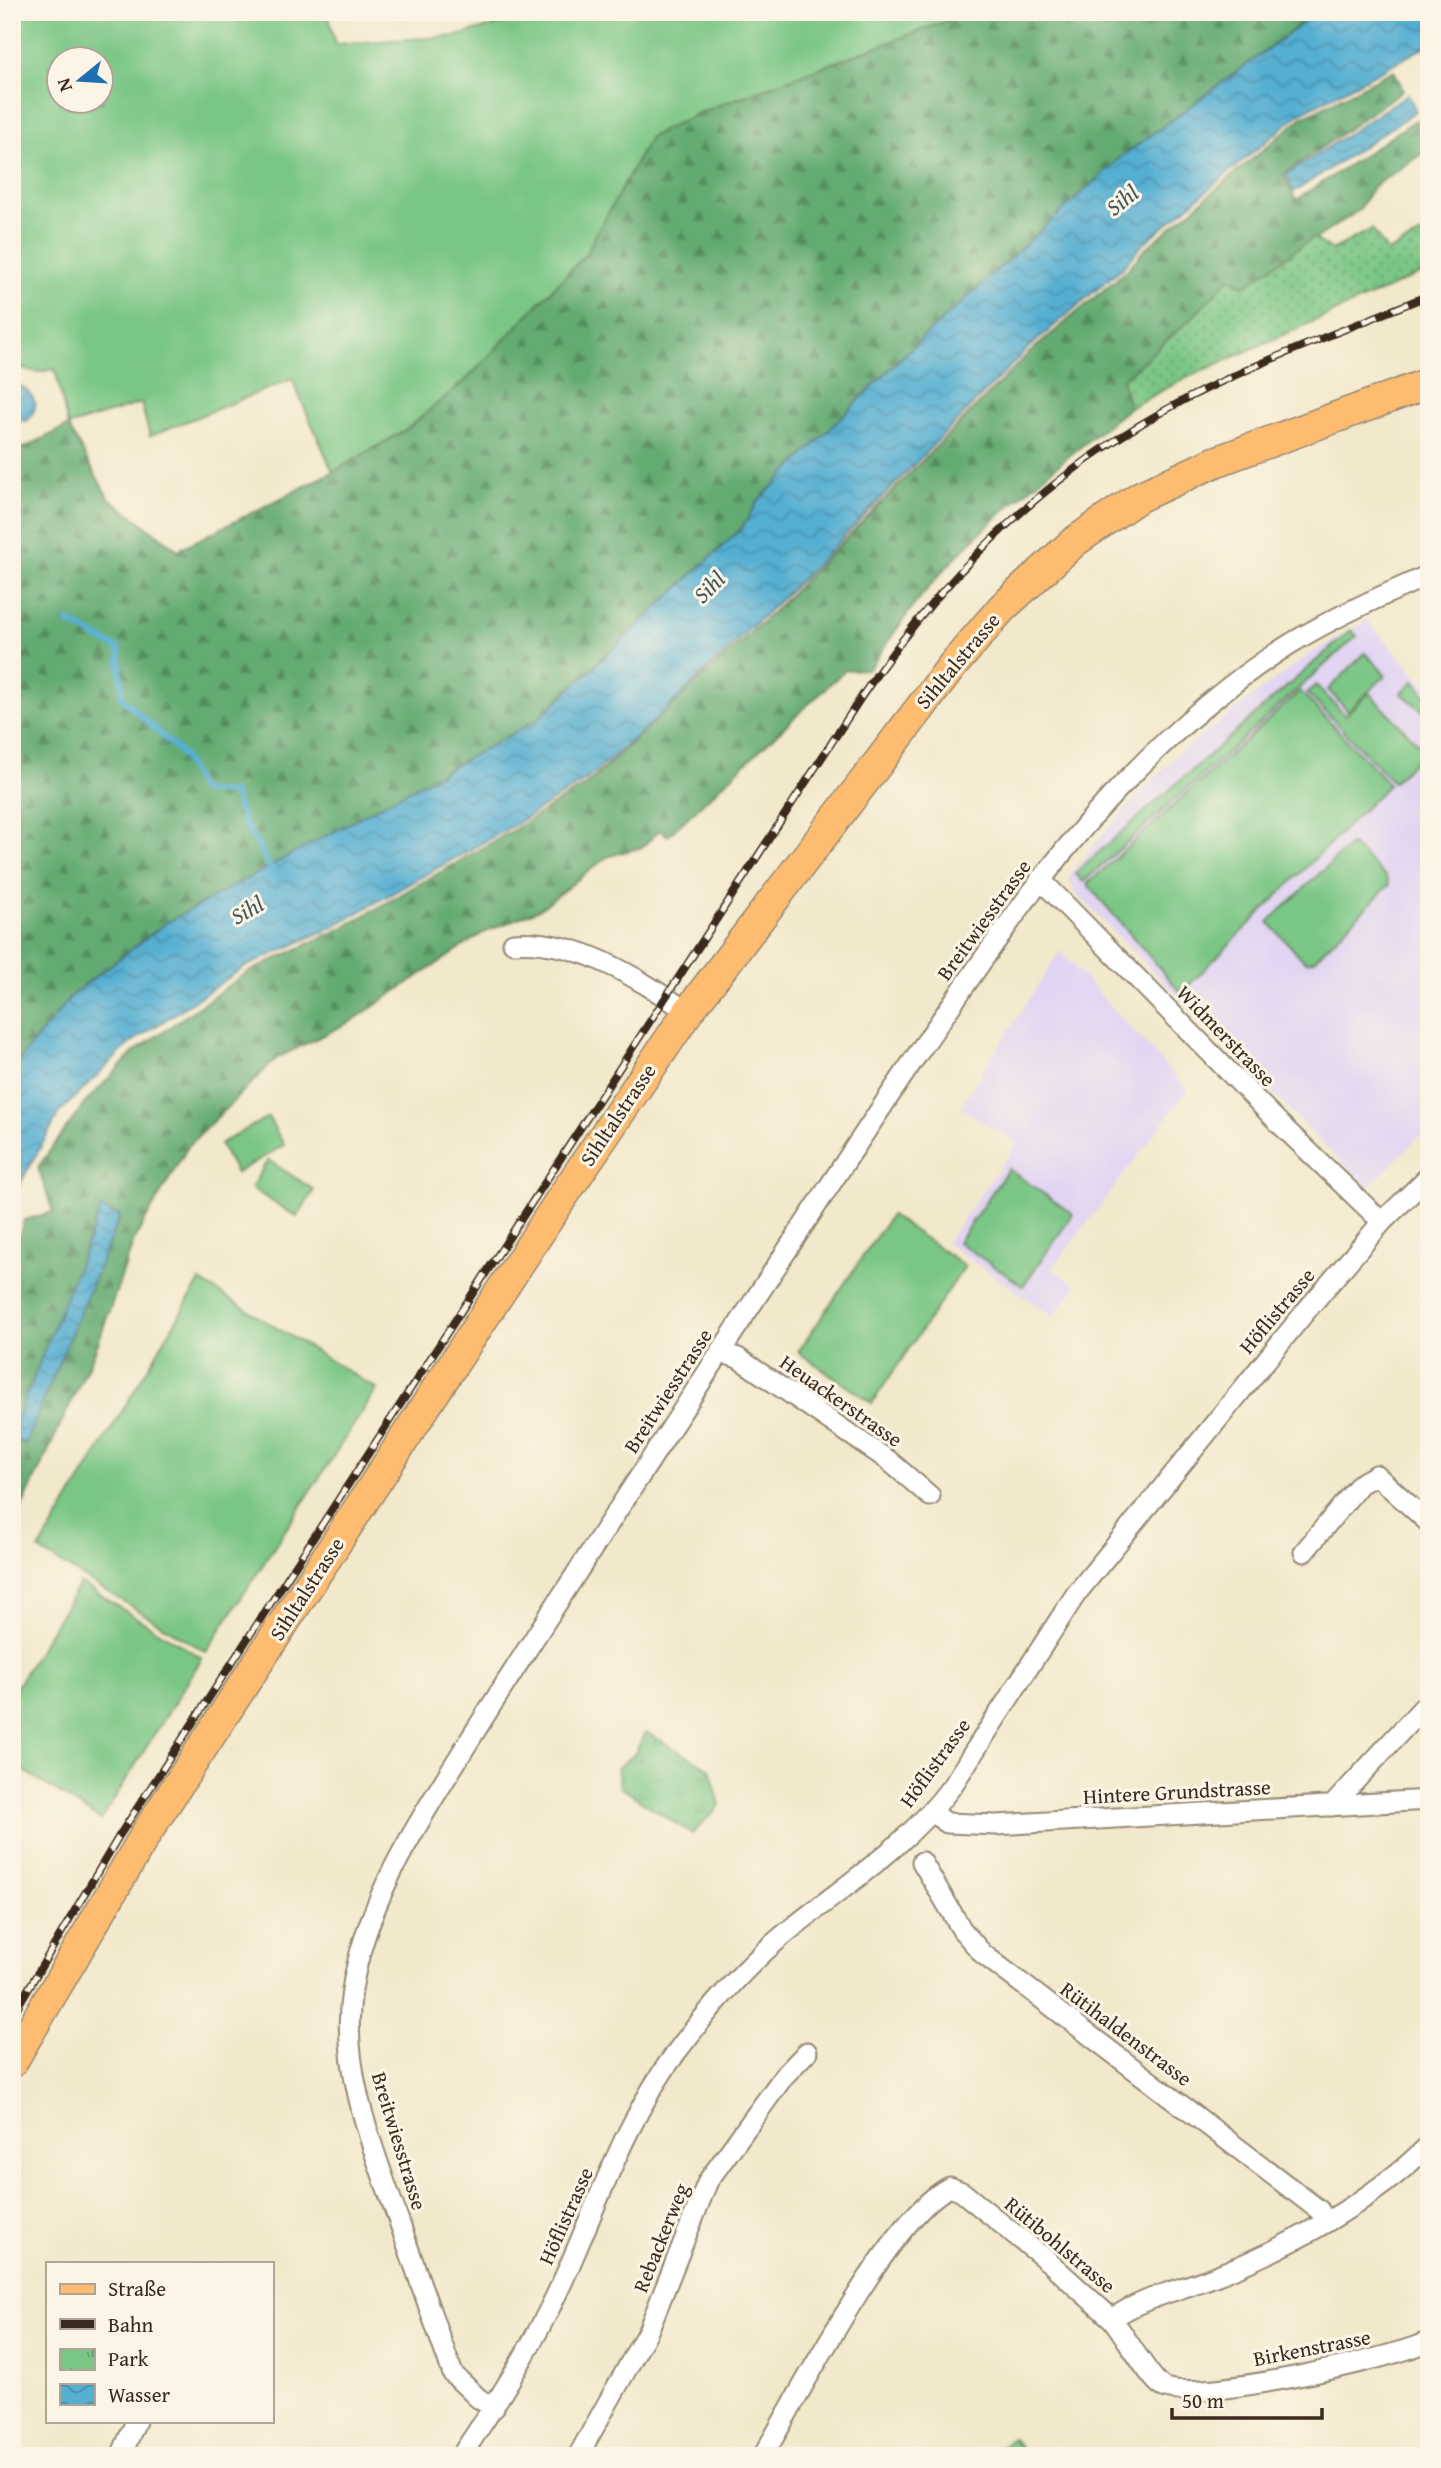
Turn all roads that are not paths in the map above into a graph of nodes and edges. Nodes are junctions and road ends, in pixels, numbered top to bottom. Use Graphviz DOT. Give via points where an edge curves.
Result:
graph roads {
  1 [pos="1429,383"];
  2 [pos="1429,575"];
  3 [pos="1040,879"];
  4 [pos="513,943"];
  5 [pos="688,1012"];
  6 [pos="1429,1176"];
  7 [pos="1382,1222"];
  8 [pos="720,1352"];
  9 [pos="930,1496"];
  10 [pos="1429,1523"];
  11 [pos="1304,1552"];
  12 [pos="1429,1701"];
  13 [pos="1429,1800"];
  14 [pos="1332,1806"];
  15 [pos="931,1812"];
  16 [pos="922,1862"];
  17 [pos="807,2052"];
  18 [pos="12,2062"];
  19 [pos="1429,2145"];
  20 [pos="1325,2221"];
  21 [pos="1112,2319"];
  22 [pos="1429,2341"];
  23 [pos="494,2408"];
  24 [pos="136,2422"];
  25 [pos="121,2456"];
  26 [pos="461,2456"];
  27 [pos="578,2456"];
  28 [pos="763,2456"];
  1 -- 5 [label="main road, Sihltalstrasse" via="1215,462 1139,496 1074,542 1002,608 953,665"];
  2 -- 3 [label="street, Breitwiesstrasse" via="1354,608 1297,640 1224,692 1117,789"];
  3 -- 7 [label="street, Widmerstrasse"];
  3 -- 8 [label="street, Breitwiesstrasse"];
  4 -- 5 [label="street" via="568,946"];
  5 -- 18 [label="main road, Sihltalstrasse" via="146,1832"];
  6 -- 7 [label="street, Höflistrasse"];
  7 -- 15 [label="street, Höflistrasse" via="1076,1594"];
  8 -- 9 [label="street, Heuackerstrasse" via="738,1358 888,1460"];
  8 -- 23 [label="street, Breitwiesstrasse" via="424,1814 364,1937 352,1989 354,2069 376,2155 453,2374"];
  10 -- 11 [label="street" via="1377,1475 1360,1484"];
  12 -- 14 [label="street"];
  13 -- 14 [label="street, Hintere Grundstrasse"];
  14 -- 15 [label="street, Hintere Grundstrasse" via="996,1825 947,1823"];
  15 -- 23 [label="street, Höflistrasse" via="778,1939 713,2006 677,2052 641,2104 560,2287"];
  16 -- 20 [label="street, Rütihaldenstrasse" via="962,1930 983,1954 1319,2210"];
  17 -- 27 [label="street, Rebackerweg" via="784,2076 708,2181 648,2331"];
  19 -- 20 [label="street, Rütibohlstrasse" via="1398,2175"];
  20 -- 21 [label="street, Rütibohlstrasse" via="1247,2263 1129,2306"];
  21 -- 22 [label="street, Birkenstrasse" via="1155,2381 1175,2392 1290,2376 1399,2353"];
  21 -- 28 [label="street, Rütibohlstrasse" via="1049,2262 950,2187 936,2193 910,2222 868,2279"];
  23 -- 26 [label="street, Höflistrasse"];
  24 -- 25 [label="street"];
}
